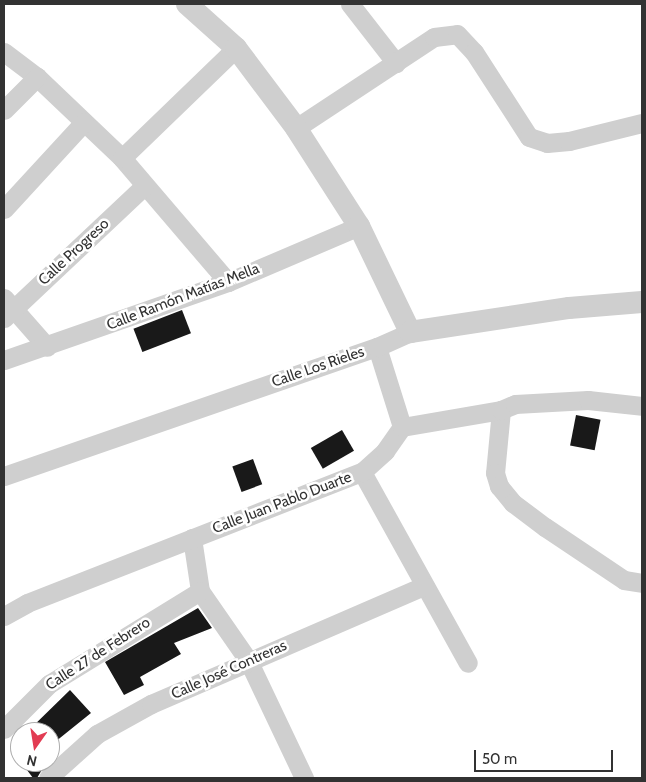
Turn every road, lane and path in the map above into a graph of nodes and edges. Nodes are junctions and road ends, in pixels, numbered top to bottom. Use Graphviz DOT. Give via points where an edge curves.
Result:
graph roads {
  1 [pos="187,4"];
  2 [pos="350,4"];
  3 [pos="236,48"];
  4 [pos="4,52"];
  5 [pos="396,63"];
  6 [pos="37,77"];
  7 [pos="4,110"];
  8 [pos="84,122"];
  9 [pos="642,123"];
  10 [pos="296,128"];
  11 [pos="122,158"];
  12 [pos="144,186"];
  13 [pos="4,209"];
  14 [pos="359,226"];
  15 [pos="228,282"];
  16 [pos="642,302"];
  17 [pos="7,308"];
  18 [pos="410,332"];
  19 [pos="47,347"];
  20 [pos="377,347"];
  21 [pos="4,360"];
  22 [pos="642,406"];
  23 [pos="501,410"];
  24 [pos="402,427"];
  25 [pos="362,472"];
  26 [pos="4,476"];
  27 [pos="192,538"];
  28 [pos="642,583"];
  29 [pos="424,586"];
  30 [pos="200,591"];
  31 [pos="4,616"];
  32 [pos="248,660"];
  33 [pos="468,663"];
  34 [pos="4,729"];
  35 [pos="48,778"];
  36 [pos="304,778"];
  1 -- 3 [label="street"];
  2 -- 5 [label="street"];
  3 -- 10 [label="street"];
  3 -- 11 [label="street"];
  4 -- 6 [label="street"];
  5 -- 9 [label="street" via="434,37 457,34 474,52 529,137 547,143 569,141"];
  5 -- 10 [label="street"];
  6 -- 7 [label="street"];
  6 -- 8 [label="street"];
  8 -- 11 [label="street"];
  8 -- 13 [label="street"];
  10 -- 14 [label="street"];
  11 -- 12 [label="street"];
  12 -- 15 [label="street"];
  12 -- 17 [label="street, Calle Progreso"];
  14 -- 15 [label="street, Calle Ramón Matías Mella"];
  14 -- 18 [label="street"];
  15 -- 19 [label="street, Calle Ramón Matías Mella"];
  16 -- 18 [label="street, Calle Los Rieles" via="569,308"];
  17 -- 19 [label="street"];
  18 -- 20 [label="street, Calle Los Rieles"];
  19 -- 21 [label="street, Calle Ramón Matías Mella"];
  20 -- 24 [label="street"];
  20 -- 26 [label="street, Calle Los Rieles"];
  22 -- 23 [label="street" via="588,400 515,404"];
  23 -- 24 [label="street"];
  23 -- 28 [label="street" via="495,473 502,490 526,514 616,575 632,583"];
  24 -- 25 [label="street, Calle Juan Pablo Duarte" via="385,451"];
  25 -- 27 [label="street, Calle Juan Pablo Duarte"];
  25 -- 29 [label="street"];
  27 -- 30 [label="street"];
  27 -- 31 [label="street, Calle Juan Pablo Duarte" via="27,603"];
  29 -- 32 [label="street, Calle José Contreras"];
  29 -- 33 [label="street"];
  30 -- 32 [label="street"];
  30 -- 34 [label="street, Calle 27 de Febrero" via="50,684"];
  32 -- 35 [label="street, Calle José Contreras" via="151,704 97,734"];
  32 -- 36 [label="street"];
}
